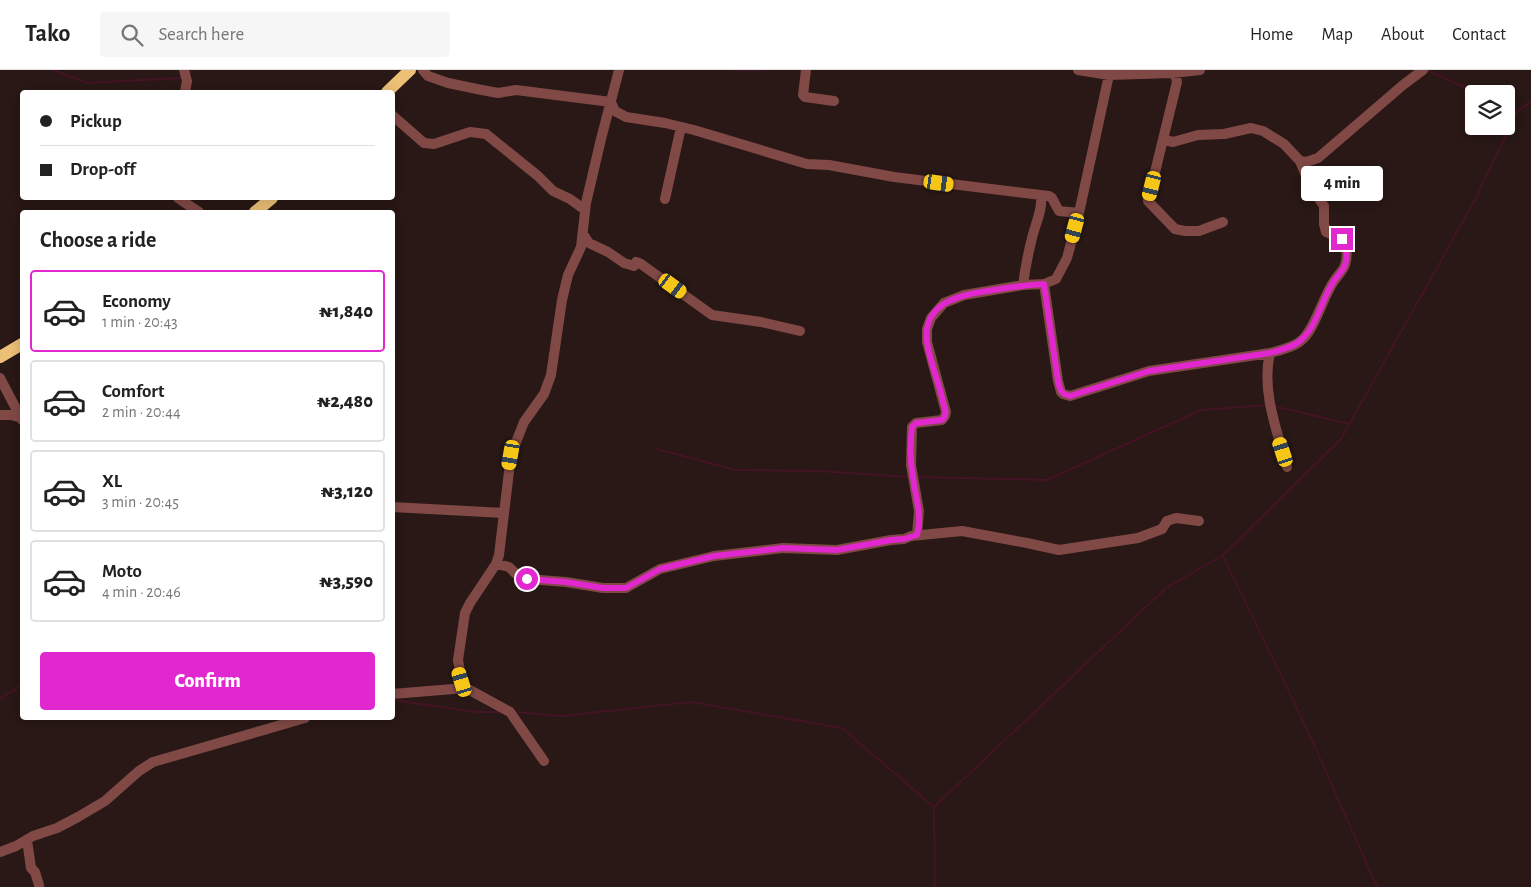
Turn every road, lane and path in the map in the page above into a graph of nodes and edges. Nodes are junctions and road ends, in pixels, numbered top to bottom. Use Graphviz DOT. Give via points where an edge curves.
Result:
graph roads {
  1 [pos="184,70"];
  2 [pos="410,70"];
  3 [pos="423,70"];
  4 [pos="619,70"];
  5 [pos="806,70"];
  6 [pos="1078,70"];
  7 [pos="1200,70"];
  8 [pos="1424,70"];
  9 [pos="1136,72"];
  10 [pos="1172,73"];
  11 [pos="1109,75"];
  12 [pos="186,90"];
  13 [pos="390,90"];
  14 [pos="834,101"];
  15 [pos="611,102"];
  16 [pos="395,118"];
  17 [pos="681,127"];
  18 [pos="1164,140"];
  19 [pos="1300,161"];
  20 [pos="1041,196"];
  21 [pos="665,199"];
  22 [pos="181,200"];
  23 [pos="270,200"];
  24 [pos="195,210"];
  25 [pos="257,210"];
  26 [pos="585,210"];
  27 [pos="1079,213"];
  28 [pos="1223,222"];
  29 [pos="583,234"];
  30 [pos="1044,284"];
  31 [pos="1023,285"];
  32 [pos="800,331"];
  33 [pos="20,345"];
  34 [pos="1270,353"];
  35 [pos="0,357"];
  36 [pos="0,378"];
  37 [pos="20,414"];
  38 [pos="0,415"];
  39 [pos="20,417"];
  40 [pos="1287,467"];
  41 [pos="395,507"];
  42 [pos="504,513"];
  43 [pos="1199,521"];
  44 [pos="917,535"];
  45 [pos="496,564"];
  46 [pos="466,688"];
  47 [pos="395,694"];
  48 [pos="298,720"];
  49 [pos="544,761"];
  50 [pos="27,840"];
  51 [pos="0,852"];
  52 [pos="39,884"];
  1 -- 12 [label="street"];
  2 -- 13 [label="main road"];
  3 -- 15 [label="street" via="428,76 448,83 498,93 516,90"];
  4 -- 15 [label="street"];
  5 -- 14 [label="street" via="803,95"];
  6 -- 11 [label="street"];
  7 -- 10 [label="street"];
  8 -- 19 [label="street" via="1318,158"];
  9 -- 10 [label="street"];
  9 -- 11 [label="street"];
  10 -- 18 [label="street" via="1177,82"];
  11 -- 27 [label="street"];
  15 -- 17 [label="street" via="615,111 626,117"];
  15 -- 26 [label="street"];
  16 -- 26 [label="street" via="424,143 434,144 470,132 486,134 554,191"];
  17 -- 20 [label="street" via="808,164"];
  17 -- 21 [label="street"];
  18 -- 19 [label="street" via="1173,142 1251,128 1284,144"];
  18 -- 28 [label="street" via="1148,201 1175,229 1199,231"];
  19 -- 34 [label="street" via="1310,186 1324,206 1326,232 1342,239 1347,256 1344,268 1301,341"];
  20 -- 27 [label="street" via="1052,198 1059,211"];
  20 -- 31 [label="street"];
  22 -- 24 [label="street"];
  23 -- 25 [label="main road"];
  26 -- 29 [label="street"];
  27 -- 30 [label="street" via="1062,269 1056,279"];
  29 -- 32 [label="street" via="588,243 627,264 641,264 712,315"];
  29 -- 42 [label="street" via="581,247 568,275 551,375 544,394 524,422 511,455"];
  30 -- 31 [label="street"];
  30 -- 34 [label="street" via="1053,355 1063,394 1078,394 1149,371"];
  31 -- 44 [label="street" via="959,296 944,303 931,318 927,342 946,412 942,420 916,423 912,427 911,465 918,511"];
  33 -- 35 [label="main road"];
  34 -- 40 [label="street" via="1271,405"];
  36 -- 37 [label="street"];
  38 -- 39 [label="street"];
  41 -- 42 [label="street"];
  42 -- 45 [label="street"];
  43 -- 44 [label="street" via="1176,518 1167,521 1162,529 1138,538 1059,550 962,531"];
  44 -- 45 [label="street" via="837,550 783,548 714,556 660,569 626,588 527,579 509,567"];
  45 -- 46 [label="street" via="465,613 458,660"];
  46 -- 47 [label="street"];
  46 -- 49 [label="street" via="510,712"];
  48 -- 50 [label="street" via="153,762 105,801 57,828"];
  50 -- 51 [label="street"];
  50 -- 52 [label="street" via="31,868"];
}
